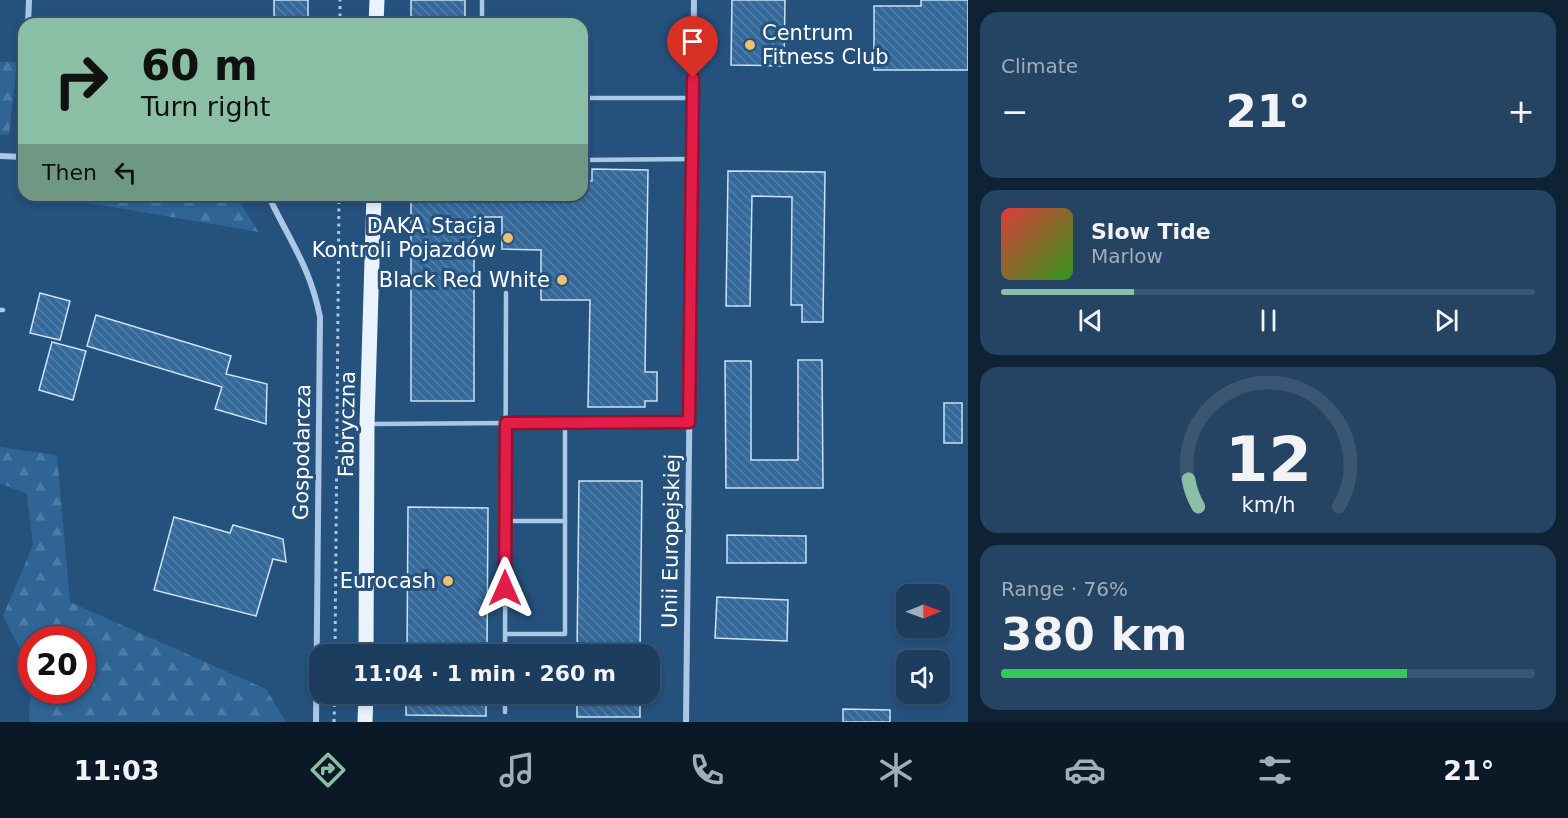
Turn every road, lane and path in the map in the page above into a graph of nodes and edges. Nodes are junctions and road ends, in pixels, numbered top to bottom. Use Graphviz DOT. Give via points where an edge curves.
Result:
graph roads {
  1 [pos="29,0"];
  2 [pos="340,0"];
  3 [pos="377,0"];
  4 [pos="482,0"];
  5 [pos="693,0"];
  6 [pos="28,18"];
  7 [pos="340,18"];
  8 [pos="376,18"];
  9 [pos="482,18"];
  10 [pos="588,98"];
  11 [pos="693,98"];
  12 [pos="0,156"];
  13 [pos="18,157"];
  14 [pos="692,159"];
  15 [pos="588,160"];
  16 [pos="271,201"];
  17 [pos="339,201"];
  18 [pos="374,201"];
  19 [pos="506,292"];
  20 [pos="689,422"];
  21 [pos="506,423"];
  22 [pos="565,423"];
  23 [pos="368,424"];
  24 [pos="505,521"];
  25 [pos="565,521"];
  26 [pos="505,634"];
  27 [pos="335,644"];
  28 [pos="366,644"];
  29 [pos="505,644"];
  30 [pos="334,704"];
  31 [pos="366,704"];
  32 [pos="505,704"];
  33 [pos="505,712"];
  34 [pos="316,722"];
  35 [pos="334,722"];
  36 [pos="365,722"];
  37 [pos="686,722"];
  1 -- 6 [label="street"];
  2 -- 7 [label="path"];
  3 -- 8 [label="main road"];
  4 -- 9 [label="lane"];
  5 -- 11 [label="street, Unii Europejskiej"];
  10 -- 11 [label="lane"];
  11 -- 14 [label="street, Unii Europejskiej"];
  12 -- 13 [label="street"];
  14 -- 15 [label="lane"];
  14 -- 20 [label="street, Unii Europejskiej"];
  16 -- 34 [label="street, Gospodarcza" via="305,264 320,317"];
  17 -- 27 [label="path"];
  18 -- 23 [label="main road, Fabryczna"];
  19 -- 21 [label="lane"];
  20 -- 22 [label="lane"];
  20 -- 37 [label="street, Unii Europejskiej"];
  21 -- 22 [label="lane"];
  21 -- 23 [label="lane"];
  21 -- 24 [label="lane"];
  22 -- 25 [label="lane"];
  23 -- 28 [label="main road, Fabryczna"];
  24 -- 25 [label="lane"];
  24 -- 26 [label="lane"];
  25 -- 26 [label="lane" via="565,634"];
  26 -- 29 [label="lane"];
  30 -- 35 [label="path"];
  31 -- 36 [label="main road"];
  32 -- 33 [label="lane"];
}
